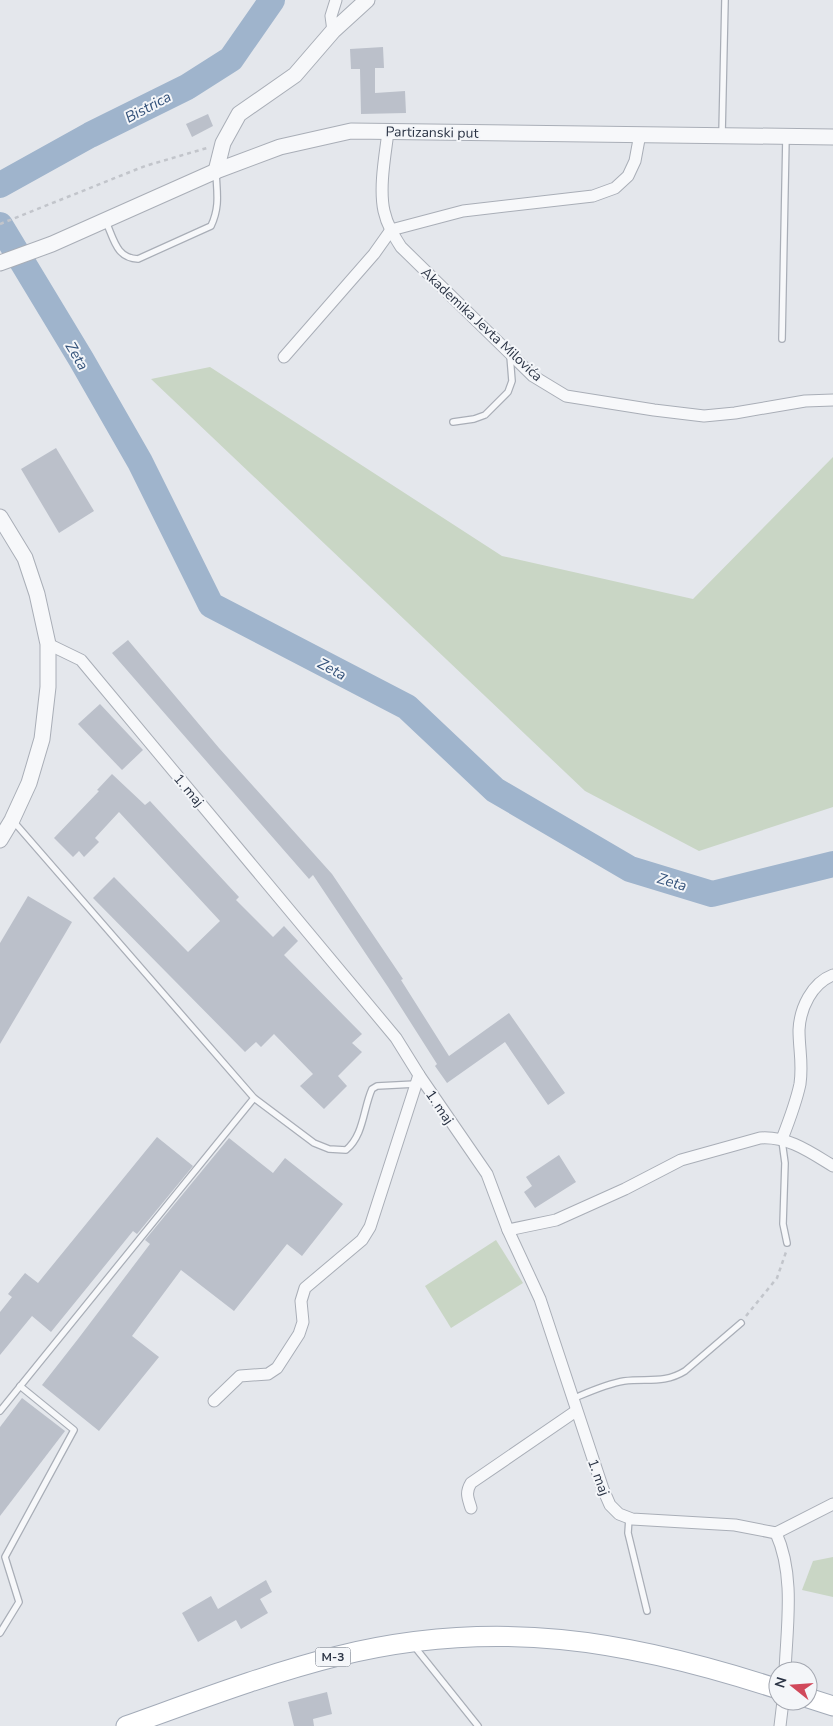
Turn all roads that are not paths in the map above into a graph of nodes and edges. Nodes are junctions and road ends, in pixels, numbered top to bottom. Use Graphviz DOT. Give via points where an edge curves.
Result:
graph roads {
  1 [pos="336,0"];
  2 [pos="367,0"];
  3 [pos="726,0"];
  4 [pos="333,31"];
  5 [pos="388,132"];
  6 [pos="640,134"];
  7 [pos="722,136"];
  8 [pos="786,137"];
  9 [pos="833,138"];
  10 [pos="216,171"];
  11 [pos="105,220"];
  12 [pos="390,230"];
  13 [pos="0,263"];
  14 [pos="782,339"];
  15 [pos="510,354"];
  16 [pos="284,357"];
  17 [pos="833,400"];
  18 [pos="453,422"];
  19 [pos="0,517"];
  20 [pos="48,644"];
  21 [pos="12,820"];
  22 [pos="0,840"];
  23 [pos="833,975"];
  24 [pos="418,1080"];
  25 [pos="254,1098"];
  26 [pos="782,1139"];
  27 [pos="833,1166"];
  28 [pos="508,1230"];
  29 [pos="787,1243"];
  30 [pos="741,1323"];
  31 [pos="20,1386"];
  32 [pos="572,1399"];
  33 [pos="214,1401"];
  34 [pos="0,1411"];
  35 [pos="576,1411"];
  36 [pos="833,1504"];
  37 [pos="471,1508"];
  38 [pos="629,1518"];
  39 [pos="776,1533"];
  40 [pos="647,1611"];
  41 [pos="0,1633"];
  42 [pos="411,1642"];
  43 [pos="785,1661"];
  44 [pos="768,1685"];
  45 [pos="818,1701"];
  46 [pos="833,1706"];
  47 [pos="782,1711"];
  48 [pos="126,1726"];
  49 [pos="478,1726"];
  50 [pos="780,1726"];
  1 -- 4 [label="street" via="330,16"];
  2 -- 4 [label="street"];
  3 -- 7 [label="lane"];
  4 -- 10 [label="street" via="295,75 239,114 223,142"];
  5 -- 6 [label="street, Partizanski put"];
  5 -- 10 [label="street, Partizanski put" via="350,131 280,147"];
  5 -- 12 [label="street, Akademika Jevta Milovića" via="382,196"];
  6 -- 7 [label="street, Partizanski put"];
  6 -- 12 [label="street" via="635,161 628,176 615,188 592,196 463,211"];
  7 -- 8 [label="street, Partizanski put"];
  8 -- 9 [label="street, Partizanski put"];
  8 -- 14 [label="lane"];
  10 -- 11 [label="street, Partizanski put"];
  10 -- 11 [label="lane" via="218,204 211,226 138,259 129,259 121,254"];
  11 -- 13 [label="street, Partizanski put"];
  12 -- 15 [label="street, Akademika Jevta Milovića" via="401,247"];
  12 -- 16 [label="street" via="374,254"];
  15 -- 17 [label="street, Akademika Jevta Milovića" via="533,376 566,396 654,410 704,416"];
  15 -- 18 [label="lane" via="512,381 508,392 485,415"];
  19 -- 20 [label="street" via="25,558"];
  20 -- 21 [label="street" via="48,687 42,739 29,783"];
  20 -- 24 [label="street, 1. maj" via="81,660 396,1038"];
  21 -- 22 [label="street"];
  21 -- 25 [label="lane"];
  23 -- 26 [label="street" via="824,978 814,988 802,1013 799,1028 800,1084"];
  24 -- 25 [label="lane" via="372,1089 358,1136 346,1150 329,1149 314,1143"];
  24 -- 28 [label="street, 1. maj" via="486,1174"];
  24 -- 33 [label="street" via="370,1227 362,1240 305,1288 299,1334 277,1368 268,1374 240,1376"];
  25 -- 31 [label="lane"];
  26 -- 27 [label="street"];
  26 -- 28 [label="street" via="760,1138 681,1160 556,1220"];
  26 -- 29 [label="lane" via="786,1163 783,1224"];
  28 -- 32 [label="street, 1. maj" via="540,1299"];
  30 -- 32 [label="lane" via="675,1378 608,1384"];
  31 -- 34 [label="lane"];
  31 -- 41 [label="lane" via="74,1430 5,1557 20,1602"];
  32 -- 35 [label="street, 1. maj"];
  35 -- 37 [label="street" via="471,1483 467,1490"];
  35 -- 38 [label="street, 1. maj" via="610,1505"];
  36 -- 39 [label="street"];
  38 -- 39 [label="street" via="735,1525"];
  38 -- 40 [label="lane" via="628,1533"];
  39 -- 43 [label="street" via="786,1564 788,1588"];
  42 -- 44 [label="main road, M-3" via="496,1636 588,1642 687,1661"];
  42 -- 48 [label="main road, M-3" via="301,1666"];
  42 -- 49 [label="lane"];
  45 -- 46 [label="main road"];
  47 -- 50 [label="street"];
}
